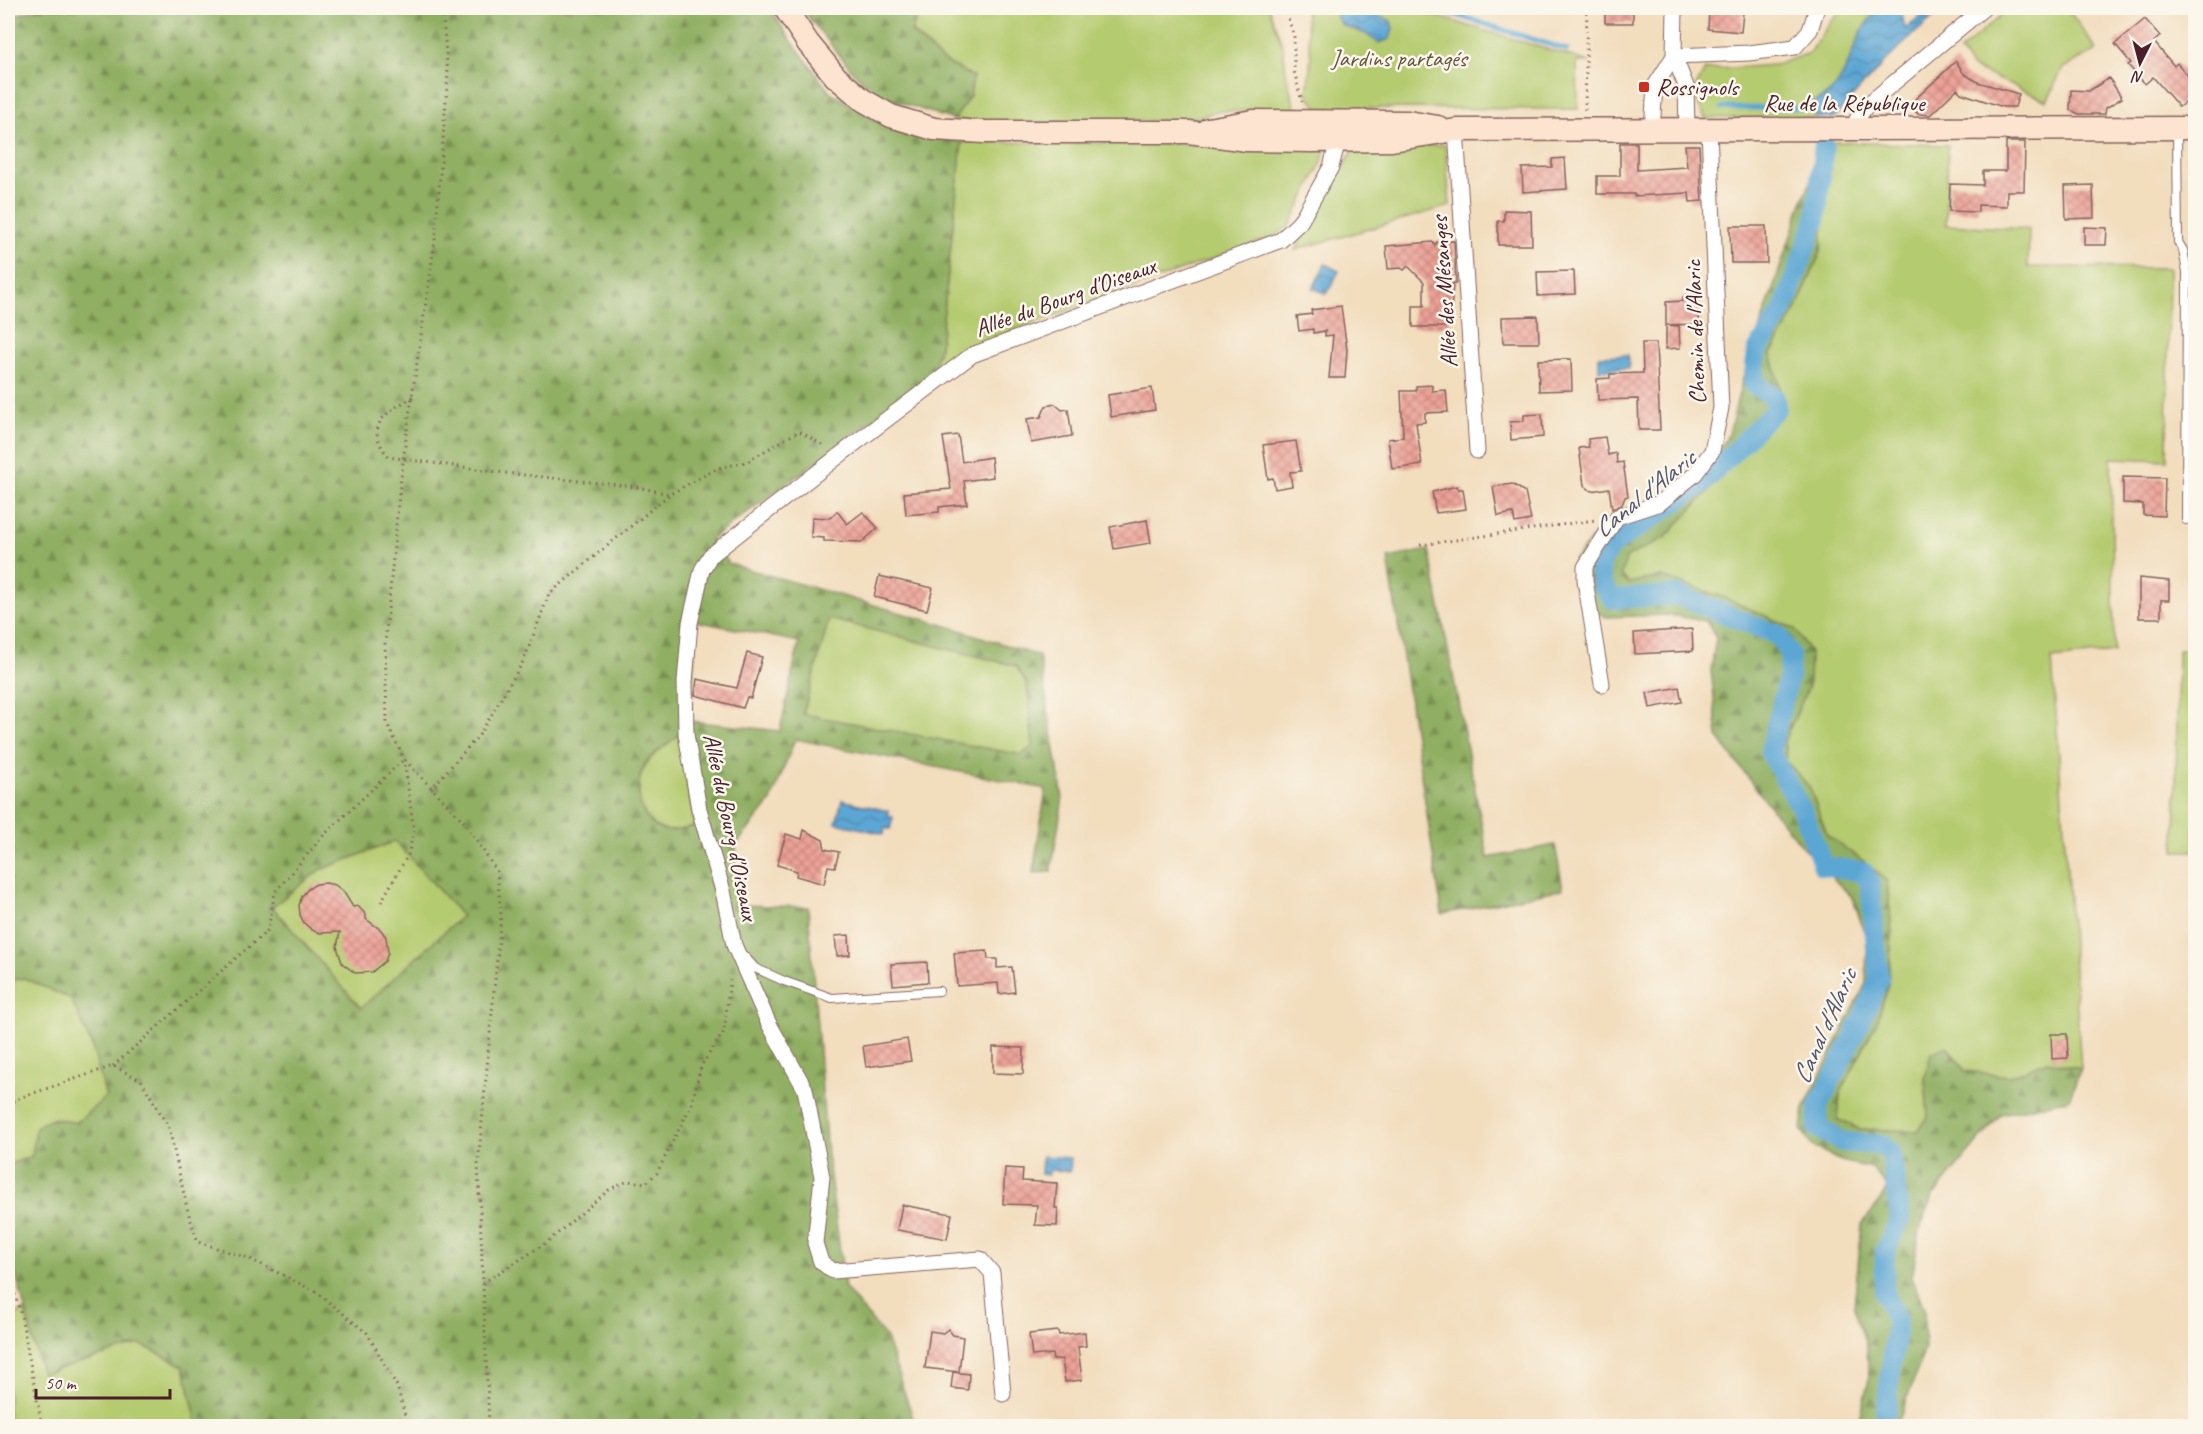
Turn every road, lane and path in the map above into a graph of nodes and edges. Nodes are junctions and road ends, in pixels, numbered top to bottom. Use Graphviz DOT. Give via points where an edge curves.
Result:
graph roads {
  1 [pos="442,8"];
  2 [pos="785,8"];
  3 [pos="1284,8"];
  4 [pos="1587,8"];
  5 [pos="1675,8"];
  6 [pos="1817,8"];
  7 [pos="1984,8"];
  8 [pos="1674,56"];
  9 [pos="1306,121"];
  10 [pos="2186,128"];
  11 [pos="1456,130"];
  12 [pos="1585,130"];
  13 [pos="1653,130"];
  14 [pos="1698,130"];
  15 [pos="1849,130"];
  16 [pos="1341,131"];
  17 [pos="1189,132"];
  18 [pos="413,397"];
  19 [pos="846,450"];
  20 [pos="1477,451"];
  21 [pos="670,494"];
  22 [pos="1617,517"];
  23 [pos="2186,520"];
  24 [pos="1420,545"];
  25 [pos="1602,684"];
  26 [pos="404,759"];
  27 [pos="431,789"];
  28 [pos="381,902"];
  29 [pos="734,945"];
  30 [pos="730,978"];
  31 [pos="939,991"];
  32 [pos="113,1066"];
  33 [pos="8,1105"];
  34 [pos="8,1271"];
  35 [pos="483,1283"];
  36 [pos="1003,1394"];
  37 [pos="42,1426"];
  38 [pos="408,1426"];
  39 [pos="489,1426"];
  1 -- 18 [label="path" via="448,74 435,241"];
  2 -- 17 [label="street" via="808,43 863,100 891,116 933,129"];
  3 -- 9 [label="path" via="1294,35 1294,71"];
  4 -- 12 [label="path"];
  5 -- 8 [label="street"];
  6 -- 8 [label="street" via="1810,30 1795,47"];
  7 -- 15 [label="street" via="1866,105"];
  8 -- 13 [label="street" via="1655,86"];
  8 -- 14 [label="street, Chemin de l'Alaric"];
  9 -- 16 [label="street"];
  9 -- 17 [label="street" via="1253,121"];
  10 -- 15 [label="street, Rue de la République"];
  10 -- 23 [label="lane" via="2178,242 2187,272"];
  11 -- 12 [label="street, Rue de la République"];
  11 -- 16 [label="street, Rue de la République" via="1392,140"];
  11 -- 20 [label="street, Allée des Mésanges"];
  12 -- 13 [label="street, Rue de la République"];
  13 -- 14 [label="street, Rue de la République"];
  14 -- 15 [label="street, Rue de la République"];
  14 -- 22 [label="street, Chemin de l'Alaric" via="1721,408 1712,452 1695,474 1659,503"];
  16 -- 17 [label="street" via="1247,140"];
  16 -- 19 [label="street, Allée du Bourg d'Oiseaux" via="1331,167 1300,222 1281,240 972,355"];
  18 -- 21 [label="path" via="380,420 376,434 389,456"];
  18 -- 26 [label="path, bridge" via="385,643 387,723"];
  19 -- 21 [label="path" via="828,449 799,431 746,462 718,468"];
  19 -- 29 [label="street, Allée du Bourg d'Oiseaux" via="710,556 698,587 690,623 685,682 686,734 699,809"];
  21 -- 27 [label="path" via="549,594 524,660 486,725"];
  22 -- 24 [label="path"];
  22 -- 25 [label="street" via="1585,567"];
  26 -- 27 [label="path"];
  26 -- 28 [label="path" via="414,831 408,855"];
  26 -- 32 [label="path" via="322,837 275,892 268,930"];
  27 -- 35 [label="path" via="466,825 497,872 501,915 478,1164"];
  29 -- 31 [label="lane" via="755,968 832,998"];
  29 -- 36 [label="street, Allée du Bourg d'Oiseaux" via="768,1022 805,1089 822,1178 815,1243 821,1262 833,1271 980,1259 992,1273"];
  30 -- 35 [label="path" via="724,1032 701,1066 692,1103 657,1173 646,1183 628,1181 610,1189 546,1243"];
  32 -- 33 [label="path"];
  32 -- 38 [label="path" via="141,1080 169,1128 198,1242 248,1258 315,1291 367,1333 397,1386"];
  34 -- 37 [label="path" via="21,1315"];
  35 -- 39 [label="path"];
}
